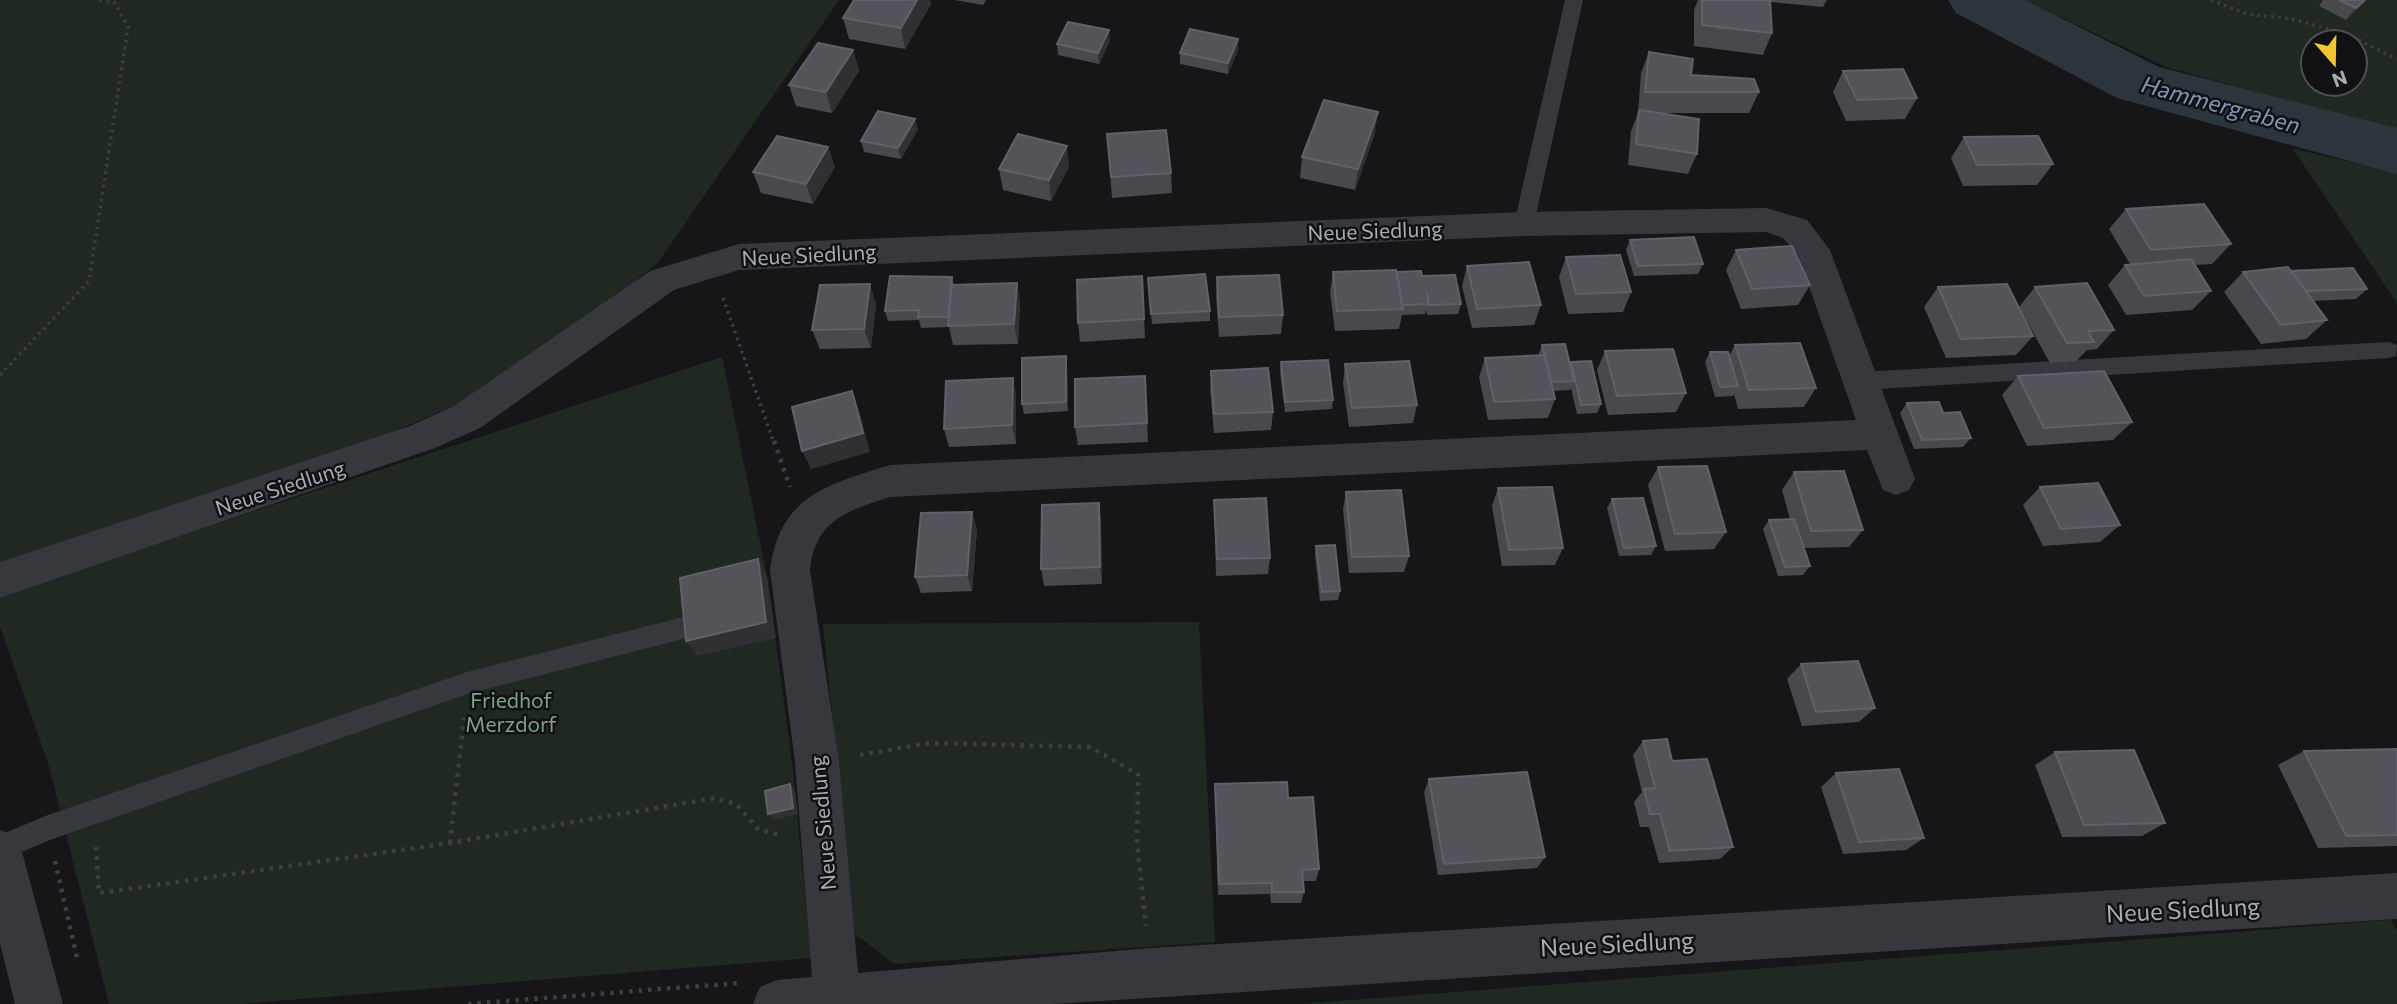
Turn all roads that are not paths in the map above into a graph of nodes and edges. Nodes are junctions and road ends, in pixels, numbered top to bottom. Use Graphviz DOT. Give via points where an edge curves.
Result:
graph roads {
  1 [pos="1574,0"];
  2 [pos="1524,223"];
  3 [pos="2389,350"];
  4 [pos="1861,382"];
  5 [pos="1880,434"];
  6 [pos="1896,479"];
  7 [pos="0,580"];
  8 [pos="695,625"];
  9 [pos="0,850"];
  10 [pos="2397,896"];
  11 [pos="765,993"];
  12 [pos="837,999"];
  13 [pos="39,1004"];
  1 -- 2 [label="lane"];
  2 -- 4 [label="street, Neue Siedlung" via="1766,220 1795,229 1813,250"];
  2 -- 7 [label="street, Neue Siedlung" via="765,255 715,262 662,280 467,417 422,437"];
  3 -- 4 [label="lane"];
  4 -- 5 [label="street, Neue Siedlung"];
  5 -- 6 [label="street, Neue Siedlung"];
  5 -- 12 [label="street, Neue Siedlung" via="890,481 817,508 790,547 790,570 817,762"];
  8 -- 9 [label="lane" via="467,682 48,828"];
  9 -- 13 [label="street"];
  10 -- 12 [label="street, Neue Siedlung" via="1151,972"];
  11 -- 12 [label="street, Neue Siedlung"];
}
